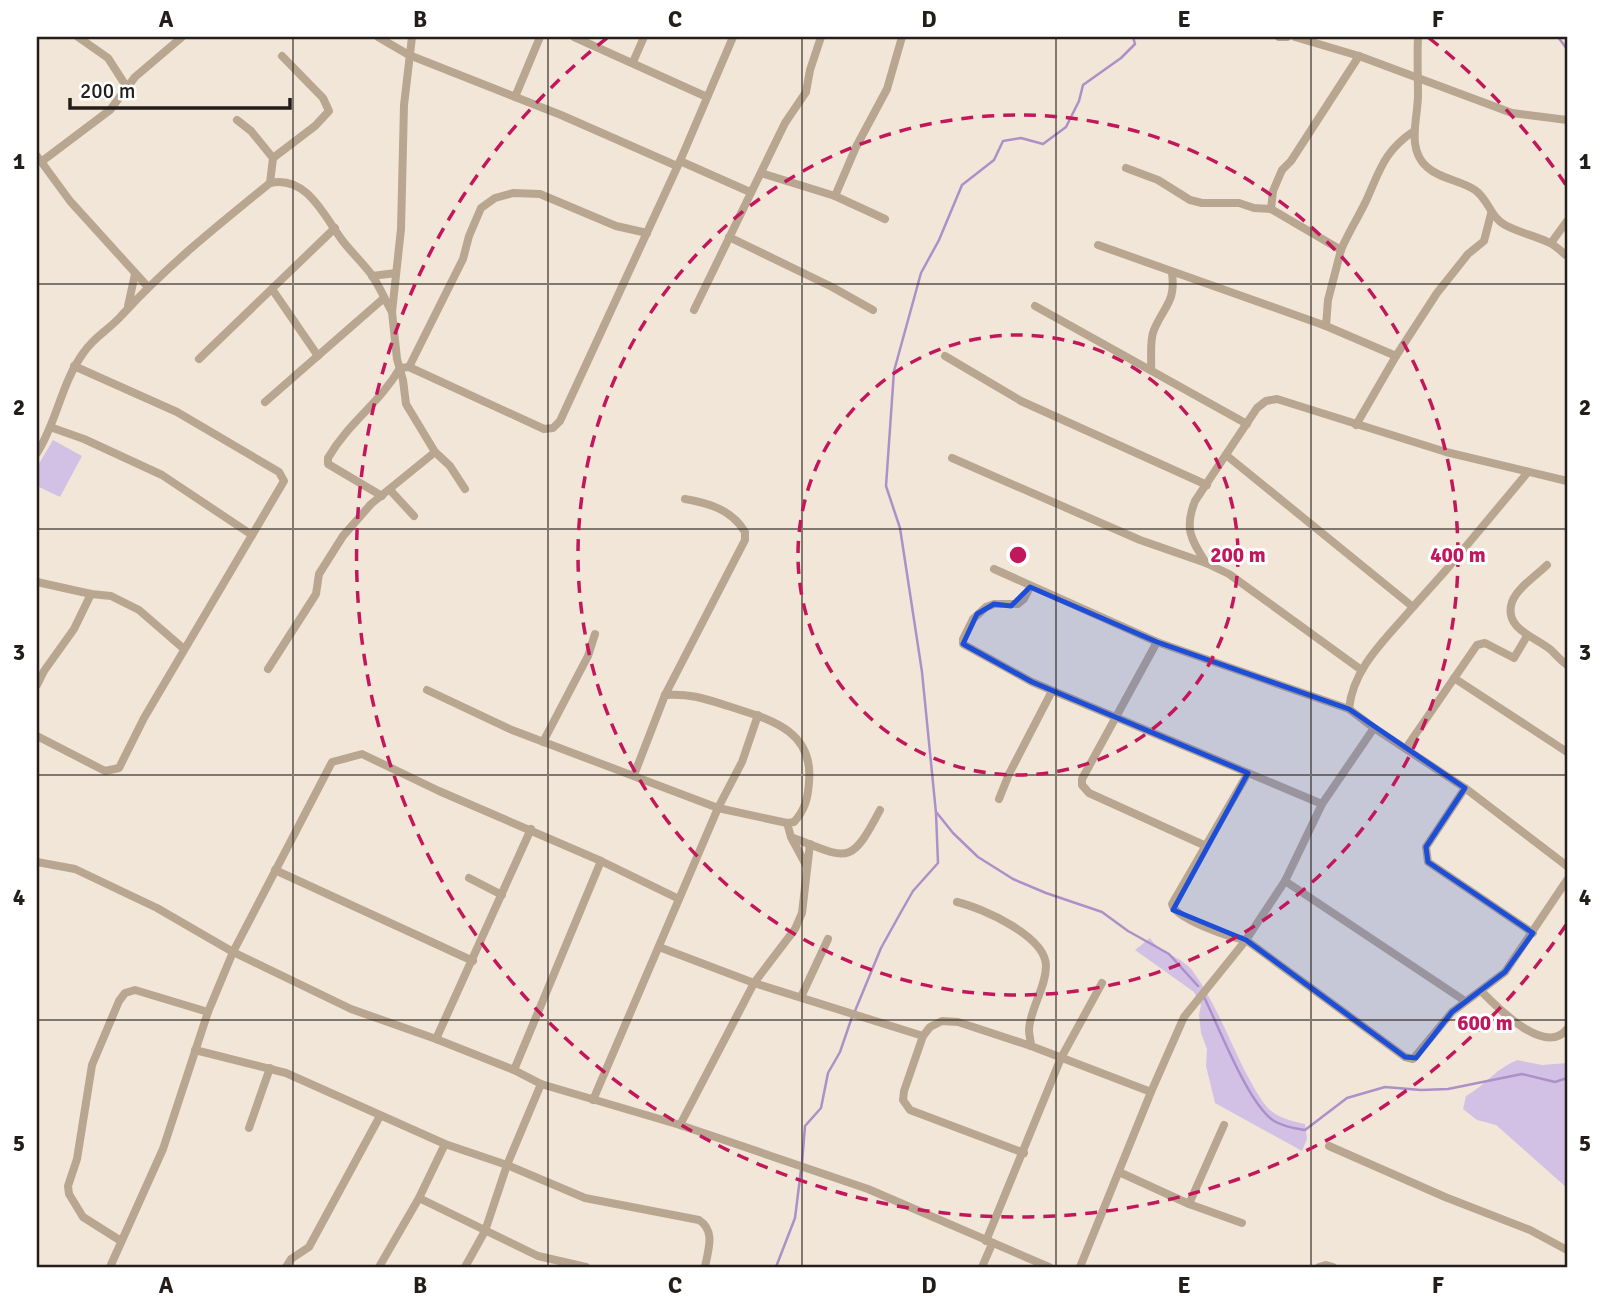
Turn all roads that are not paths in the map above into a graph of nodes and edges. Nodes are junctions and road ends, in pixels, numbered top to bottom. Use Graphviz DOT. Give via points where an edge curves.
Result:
graph roads {
  1 [pos="78,37"];
  2 [pos="182,37"];
  3 [pos="378,37"];
  4 [pos="412,37"];
  5 [pos="540,37"];
  6 [pos="574,37"];
  7 [pos="644,37"];
  8 [pos="733,37"];
  9 [pos="821,37"];
  10 [pos="902,37"];
  11 [pos="1279,37"];
  12 [pos="1287,37"];
  13 [pos="1295,37"];
  14 [pos="1418,37"];
  15 [pos="409,54"];
  16 [pos="282,55"];
  17 [pos="1359,56"];
  18 [pos="633,62"];
  19 [pos="1416,78"];
  20 [pos="126,86"];
  21 [pos="516,97"];
  22 [pos="707,97"];
  23 [pos="237,120"];
  24 [pos="1567,120"];
  25 [pos="1414,131"];
  26 [pos="273,158"];
  27 [pos="39,159"];
  28 [pos="678,163"];
  29 [pos="1126,168"];
  30 [pos="761,173"];
  31 [pos="270,183"];
  32 [pos="750,192"];
  33 [pos="835,196"];
  34 [pos="1271,209"];
  35 [pos="1491,214"];
  36 [pos="885,219"];
  37 [pos="1567,221"];
  38 [pos="1502,223"];
  39 [pos="335,228"];
  40 [pos="647,233"];
  41 [pos="729,237"];
  42 [pos="1484,241"];
  43 [pos="1551,243"];
  44 [pos="1098,245"];
  45 [pos="1340,250"];
  46 [pos="1567,256"];
  47 [pos="396,273"];
  48 [pos="1172,273"];
  49 [pos="135,274"];
  50 [pos="372,276"];
  51 [pos="148,287"];
  52 [pos="272,289"];
  53 [pos="384,298"];
  54 [pos="1035,306"];
  55 [pos="128,308"];
  56 [pos="694,310"];
  57 [pos="873,310"];
  58 [pos="392,312"];
  59 [pos="1325,326"];
  60 [pos="318,356"];
  61 [pos="945,356"];
  62 [pos="1396,356"];
  63 [pos="199,359"];
  64 [pos="74,366"];
  65 [pos="405,367"];
  66 [pos="1151,370"];
  67 [pos="265,402"];
  68 [pos="1247,424"];
  69 [pos="1356,425"];
  70 [pos="50,427"];
  71 [pos="435,452"];
  72 [pos="37,453"];
  73 [pos="1226,455"];
  74 [pos="952,458"];
  75 [pos="1567,470"];
  76 [pos="1528,472"];
  77 [pos="1564,481"];
  78 [pos="1207,485"];
  79 [pos="465,489"];
  80 [pos="390,490"];
  81 [pos="382,496"];
  82 [pos="685,499"];
  83 [pos="414,516"];
  84 [pos="252,534"];
  85 [pos="1206,563"];
  86 [pos="1547,565"];
  87 [pos="994,569"];
  88 [pos="37,582"];
  89 [pos="1030,587"];
  90 [pos="91,594"];
  91 [pos="1413,607"];
  92 [pos="595,634"];
  93 [pos="1527,636"];
  94 [pos="1157,642"];
  95 [pos="184,649"];
  96 [pos="1567,665"];
  97 [pos="268,669"];
  98 [pos="1360,669"];
  99 [pos="40,670"];
  100 [pos="1454,678"];
  101 [pos="37,685"];
  102 [pos="427,690"];
  103 [pos="1052,691"];
  104 [pos="665,695"];
  105 [pos="1349,709"];
  106 [pos="758,715"];
  107 [pos="1114,717"];
  108 [pos="1374,728"];
  109 [pos="37,736"];
  110 [pos="543,742"];
  111 [pos="1406,748"];
  112 [pos="1567,752"];
  113 [pos="1248,773"];
  114 [pos="634,775"];
  115 [pos="1465,788"];
  116 [pos="999,799"];
  117 [pos="1322,804"];
  118 [pos="718,808"];
  119 [pos="880,810"];
  120 [pos="787,823"];
  121 [pos="531,829"];
  122 [pos="791,837"];
  123 [pos="810,844"];
  124 [pos="1206,846"];
  125 [pos="601,861"];
  126 [pos="37,862"];
  127 [pos="806,865"];
  128 [pos="1567,866"];
  129 [pos="275,870"];
  130 [pos="469,878"];
  131 [pos="1567,880"];
  132 [pos="1285,881"];
  133 [pos="502,895"];
  134 [pos="679,899"];
  135 [pos="957,902"];
  136 [pos="1533,933"];
  137 [pos="828,939"];
  138 [pos="1246,940"];
  139 [pos="659,947"];
  140 [pos="233,952"];
  141 [pos="473,961"];
  142 [pos="754,983"];
  143 [pos="1102,984"];
  144 [pos="1481,991"];
  145 [pos="801,997"];
  146 [pos="1465,1000"];
  147 [pos="208,1012"];
  148 [pos="1567,1029"];
  149 [pos="923,1036"];
  150 [pos="436,1039"];
  151 [pos="1031,1046"];
  152 [pos="195,1050"];
  153 [pos="1060,1058"];
  154 [pos="270,1068"];
  155 [pos="514,1070"];
  156 [pos="541,1084"];
  157 [pos="1151,1091"];
  158 [pos="593,1100"];
  159 [pos="380,1116"];
  160 [pos="680,1125"];
  161 [pos="1224,1125"];
  162 [pos="249,1128"];
  163 [pos="445,1144"];
  164 [pos="1329,1146"];
  165 [pos="1024,1153"];
  166 [pos="507,1165"];
  167 [pos="1119,1172"];
  168 [pos="419,1198"];
  169 [pos="1189,1204"];
  170 [pos="1241,1223"];
  171 [pos="485,1231"];
  172 [pos="121,1241"];
  173 [pos="989,1242"];
  174 [pos="1567,1250"];
  175 [pos="538,1256"];
  176 [pos="110,1267"];
  177 [pos="286,1267"];
  178 [pos="379,1267"];
  179 [pos="465,1267"];
  180 [pos="534,1267"];
  181 [pos="586,1267"];
  182 [pos="705,1267"];
  183 [pos="982,1267"];
  184 [pos="1049,1267"];
  185 [pos="1080,1267"];
  186 [pos="1319,1267"];
  187 [pos="1333,1267"];
  1 -- 20 [label="street" via="107,58"];
  2 -- 20 [label="street"];
  3 -- 15 [label="street"];
  4 -- 15 [label="street"];
  5 -- 21 [label="street"];
  6 -- 18 [label="street"];
  7 -- 18 [label="street"];
  8 -- 22 [label="street"];
  9 -- 30 [label="street" via="806,92"];
  10 -- 33 [label="street" via="887,89"];
  11 -- 12 [label="street"];
  13 -- 17 [label="street"];
  14 -- 19 [label="street"];
  15 -- 21 [label="street"];
  15 -- 47 [label="street"];
  16 -- 26 [label="street" via="323,98 329,111"];
  17 -- 19 [label="street"];
  17 -- 34 [label="street" via="1282,170 1272,191"];
  18 -- 22 [label="street"];
  19 -- 24 [label="street" via="1512,113"];
  19 -- 25 [label="street"];
  20 -- 27 [label="street" via="110,110"];
  21 -- 28 [label="street"];
  22 -- 28 [label="street"];
  23 -- 26 [label="street"];
  25 -- 35 [label="street" via="1426,167 1476,191"];
  25 -- 45 [label="street" via="1384,158"];
  26 -- 31 [label="street"];
  27 -- 49 [label="street"];
  28 -- 32 [label="street"];
  28 -- 40 [label="street"];
  29 -- 34 [label="street" via="1158,180 1190,200"];
  30 -- 32 [label="street"];
  30 -- 33 [label="street"];
  31 -- 39 [label="street" via="288,183 302,190"];
  31 -- 51 [label="street"];
  32 -- 41 [label="street"];
  33 -- 36 [label="street"];
  34 -- 45 [label="street"];
  35 -- 38 [label="street"];
  35 -- 42 [label="street"];
  37 -- 43 [label="street"];
  38 -- 42 [label="street" via="1491,229"];
  38 -- 43 [label="street"];
  39 -- 50 [label="street"];
  39 -- 52 [label="street"];
  40 -- 65 [label="street" via="616,226 540,194 513,192 495,198 481,208 463,259"];
  40 -- 65 [label="street" via="553,428 544,429"];
  41 -- 56 [label="street"];
  41 -- 57 [label="street"];
  42 -- 62 [label="street" via="1452,273"];
  43 -- 46 [label="street"];
  44 -- 48 [label="street"];
  45 -- 59 [label="street"];
  47 -- 50 [label="street"];
  47 -- 58 [label="street"];
  48 -- 59 [label="street"];
  48 -- 66 [label="street" via="1174,289 1153,331"];
  49 -- 51 [label="street"];
  49 -- 55 [label="street"];
  50 -- 53 [label="street"];
  51 -- 55 [label="street"];
  52 -- 60 [label="street"];
  52 -- 63 [label="street"];
  53 -- 58 [label="street"];
  53 -- 60 [label="street"];
  54 -- 66 [label="street"];
  55 -- 64 [label="street" via="93,340"];
  58 -- 65 [label="street"];
  59 -- 62 [label="street"];
  60 -- 67 [label="street"];
  61 -- 78 [label="street" via="1021,401"];
  62 -- 69 [label="street"];
  64 -- 70 [label="street"];
  64 -- 84 [label="street" via="177,412 279,472 284,481"];
  65 -- 71 [label="street" via="406,404"];
  65 -- 81 [label="street" via="328,457 335,470"];
  66 -- 68 [label="street"];
  68 -- 69 [label="street" via="1257,408 1277,400"];
  68 -- 73 [label="street"];
  69 -- 76 [label="street"];
  70 -- 72 [label="street"];
  70 -- 84 [label="street" via="162,475"];
  71 -- 79 [label="street"];
  71 -- 80 [label="street"];
  73 -- 78 [label="street"];
  73 -- 91 [label="street"];
  74 -- 85 [label="street" via="1140,540"];
  75 -- 77 [label="street"];
  76 -- 77 [label="street"];
  76 -- 91 [label="street"];
  78 -- 85 [label="street" via="1195,500 1189,524 1190,537"];
  80 -- 81 [label="street"];
  80 -- 83 [label="street"];
  81 -- 97 [label="street" via="342,536 320,574 316,594"];
  82 -- 104 [label="street" via="706,503 733,517 745,532 745,540"];
  84 -- 95 [label="street"];
  85 -- 98 [label="street" via="1229,574"];
  86 -- 93 [label="street" via="1513,601 1513,618"];
  87 -- 89 [label="street"];
  88 -- 90 [label="street"];
  89 -- 94 [label="street"];
  89 -- 103 [label="street" via="1018,604 994,604 977,614 963,644"];
  90 -- 95 [label="street" via="106,594 139,610"];
  90 -- 99 [label="street" via="74,629"];
  91 -- 98 [label="street"];
  92 -- 110 [label="street"];
  93 -- 96 [label="street"];
  93 -- 100 [label="street" via="1514,658 1485,643 1477,645"];
  94 -- 105 [label="street"];
  94 -- 107 [label="street"];
  95 -- 109 [label="street" via="116,770 105,771"];
  98 -- 105 [label="street"];
  99 -- 101 [label="street"];
  100 -- 111 [label="street"];
  100 -- 112 [label="street"];
  102 -- 110 [label="street"];
  103 -- 107 [label="street"];
  103 -- 116 [label="street"];
  104 -- 106 [label="street" via="695,695"];
  104 -- 114 [label="street"];
  105 -- 108 [label="street"];
  106 -- 118 [label="street"];
  106 -- 120 [label="street" via="785,727 806,755 808,797 803,813"];
  107 -- 113 [label="street"];
  107 -- 124 [label="street" via="1082,785 1089,793"];
  108 -- 111 [label="street"];
  108 -- 117 [label="street"];
  110 -- 114 [label="street"];
  111 -- 115 [label="street"];
  113 -- 117 [label="street"];
  113 -- 124 [label="street"];
  114 -- 118 [label="street"];
  115 -- 128 [label="street"];
  115 -- 136 [label="street" via="1426,847 1428,862"];
  117 -- 132 [label="street"];
  118 -- 120 [label="street"];
  118 -- 134 [label="street"];
  119 -- 123 [label="street" via="863,841 850,853 838,854"];
  120 -- 122 [label="street"];
  121 -- 125 [label="street"];
  121 -- 129 [label="street" via="362,754 329,765"];
  121 -- 133 [label="street"];
  122 -- 123 [label="street"];
  122 -- 127 [label="street"];
  123 -- 127 [label="street"];
  124 -- 138 [label="street" via="1172,904 1173,910"];
  125 -- 134 [label="street"];
  125 -- 155 [label="street"];
  126 -- 140 [label="street" via="75,869 157,908"];
  127 -- 142 [label="street" via="802,913 795,929"];
  129 -- 140 [label="street"];
  129 -- 141 [label="street"];
  130 -- 133 [label="street"];
  131 -- 136 [label="street"];
  132 -- 138 [label="street"];
  132 -- 146 [label="street"];
  133 -- 141 [label="street"];
  134 -- 139 [label="street"];
  135 -- 151 [label="street" via="1001,920 1042,951 1046,969 1029,1030"];
  136 -- 144 [label="street" via="1505,972"];
  137 -- 145 [label="street"];
  138 -- 146 [label="street" via="1411,1059"];
  138 -- 157 [label="street" via="1184,1017"];
  139 -- 142 [label="street"];
  139 -- 158 [label="street"];
  140 -- 147 [label="street"];
  140 -- 150 [label="street" via="351,1009"];
  141 -- 150 [label="street"];
  142 -- 145 [label="street"];
  142 -- 160 [label="street"];
  143 -- 153 [label="street"];
  144 -- 146 [label="street"];
  144 -- 148 [label="street" via="1502,1012 1546,1038 1556,1039"];
  145 -- 149 [label="street"];
  147 -- 152 [label="street"];
  147 -- 172 [label="street" via="130,990 118,1001 92,1065 69,1194 83,1217"];
  149 -- 151 [label="street" via="942,1021 958,1022"];
  149 -- 165 [label="street" via="904,1091 903,1100 910,1110"];
  150 -- 155 [label="street"];
  151 -- 153 [label="street"];
  152 -- 154 [label="street"];
  152 -- 172 [label="street" via="163,1149"];
  153 -- 157 [label="street"];
  153 -- 165 [label="street"];
  154 -- 159 [label="street"];
  154 -- 162 [label="street"];
  155 -- 156 [label="street"];
  156 -- 158 [label="street"];
  156 -- 166 [label="street"];
  157 -- 167 [label="street"];
  158 -- 160 [label="street"];
  159 -- 163 [label="street"];
  159 -- 177 [label="street" via="309,1247"];
  160 -- 173 [label="street" via="868,1189"];
  161 -- 169 [label="street"];
  163 -- 166 [label="street"];
  163 -- 168 [label="street"];
  164 -- 174 [label="street" via="1531,1230"];
  165 -- 173 [label="street"];
  166 -- 171 [label="street"];
  166 -- 182 [label="street" via="585,1198 699,1220 710,1231"];
  167 -- 169 [label="street"];
  167 -- 185 [label="street"];
  168 -- 171 [label="street"];
  168 -- 178 [label="street"];
  169 -- 170 [label="street"];
  171 -- 175 [label="street"];
  171 -- 179 [label="street"];
  172 -- 176 [label="street"];
  173 -- 183 [label="street"];
  173 -- 184 [label="street"];
  175 -- 180 [label="street"];
  175 -- 181 [label="street"];
  186 -- 187 [label="street"];
}
